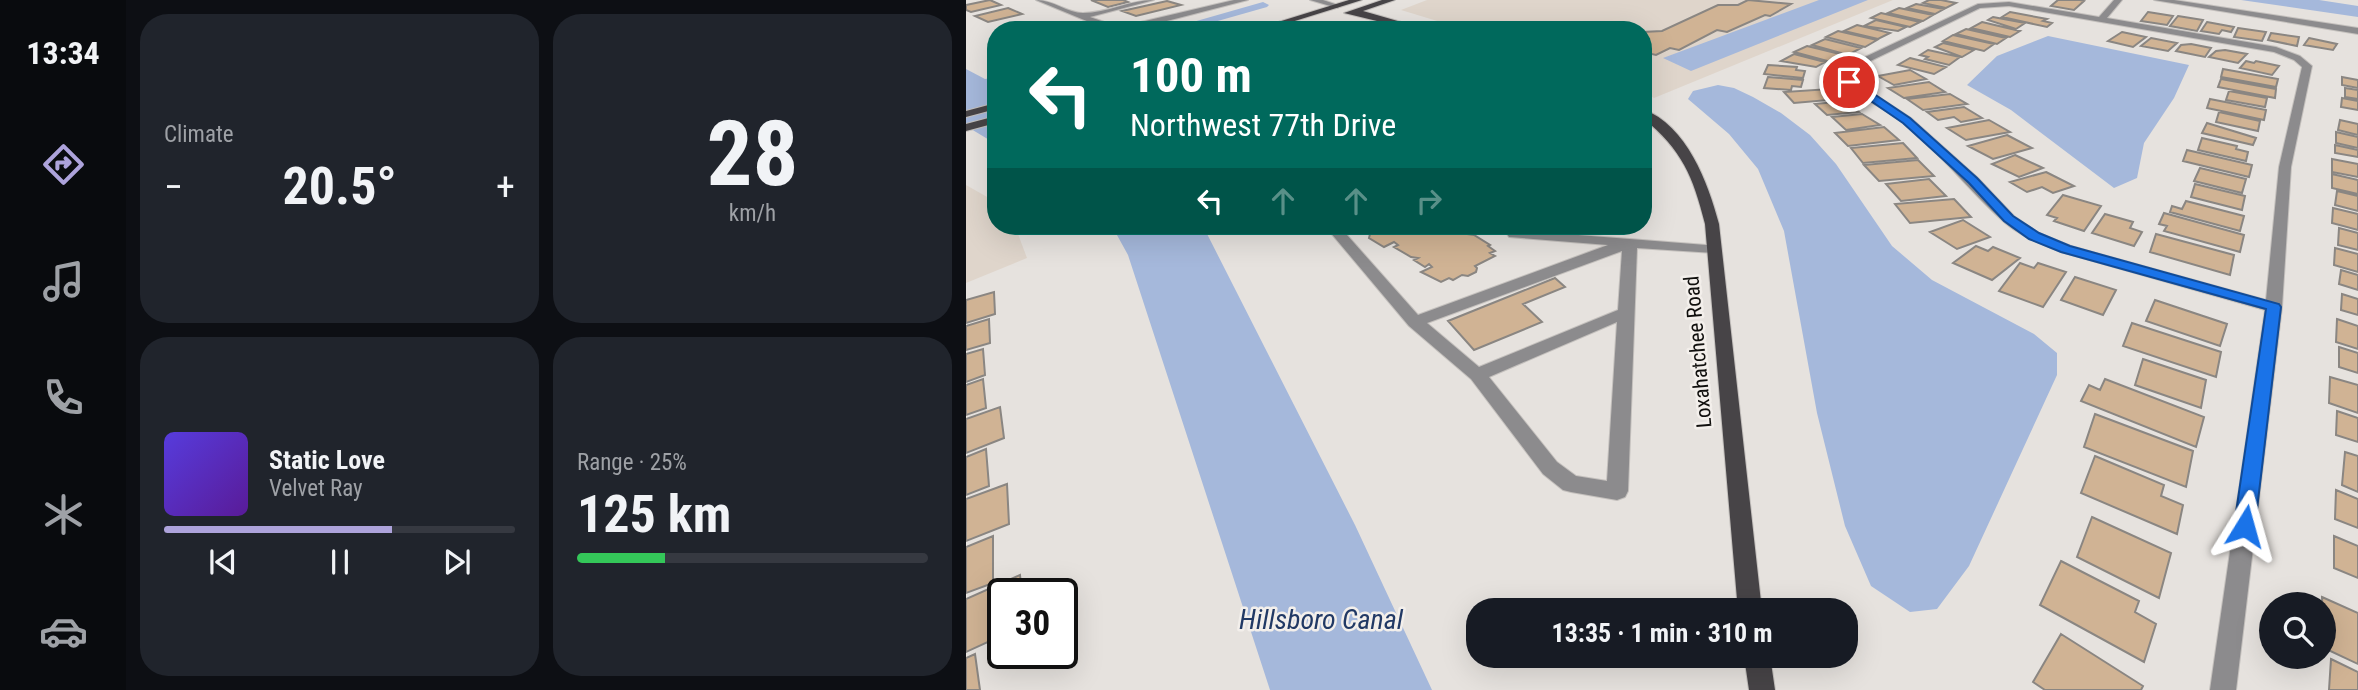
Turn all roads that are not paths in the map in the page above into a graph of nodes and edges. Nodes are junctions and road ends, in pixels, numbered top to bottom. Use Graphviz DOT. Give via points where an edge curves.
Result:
graph roads {
  1 [pos="1056,0"];
  2 [pos="1150,0"];
  3 [pos="1244,0"];
  4 [pos="1314,0"];
  5 [pos="1358,0"];
  6 [pos="1391,0"];
  7 [pos="2118,0"];
  8 [pos="2158,0"];
  9 [pos="2197,0"];
  10 [pos="1043,1"];
  11 [pos="1337,6"];
  12 [pos="1355,11"];
  13 [pos="1082,16"];
  14 [pos="2101,20"];
  15 [pos="1094,21"];
  16 [pos="1157,21"];
  17 [pos="1286,21"];
  18 [pos="1322,21"];
  19 [pos="1392,21"];
  20 [pos="2358,25"];
  21 [pos="2358,31"];
  22 [pos="987,108"];
  23 [pos="966,114"];
  24 [pos="1652,118"];
  25 [pos="987,122"];
  26 [pos="966,128"];
  27 [pos="1340,235"];
  28 [pos="1526,235"];
  29 [pos="1630,244"];
  30 [pos="1714,249"];
  31 [pos="2274,307"];
  32 [pos="1625,313"];
  33 [pos="1415,322"];
  34 [pos="1477,375"];
  35 [pos="1749,598"];
  36 [pos="1759,668"];
  37 [pos="1762,690"];
  38 [pos="2223,690"];
  1 -- 10 [label="street"];
  2 -- 13 [label="street"];
  3 -- 16 [label="street"];
  4 -- 11 [label="street"];
  5 -- 11 [label="main road"];
  6 -- 12 [label="main road"];
  7 -- 14 [label="street"];
  8 -- 21 [label="street"];
  9 -- 20 [label="street"];
  10 -- 13 [label="street"];
  11 -- 12 [label="main road"];
  11 -- 17 [label="main road"];
  12 -- 18 [label="main road"];
  12 -- 19 [label="main road"];
  13 -- 15 [label="street"];
  14 -- 31 [label="street" via="2276,50 2307,66 2285,167"];
  14 -- 31 [label="street" via="1990,3 1844,74 1849,82 1907,120 2009,219 2034,236"];
  22 -- 23 [label="main road"];
  24 -- 30 [label="main road, Loxahatchee Road" via="1686,151 1701,178 1713,224"];
  25 -- 26 [label="main road"];
  27 -- 33 [label="street"];
  28 -- 29 [label="street"];
  29 -- 30 [label="street"];
  29 -- 32 [label="street"];
  29 -- 33 [label="street"];
  30 -- 35 [label="main road, Loxahatchee Road"];
  31 -- 38 [label="street"];
  32 -- 34 [label="street"];
  32 -- 34 [label="street" via="1617,491 1571,484 1550,468"];
  33 -- 34 [label="street"];
  36 -- 37 [label="main road"];
}
